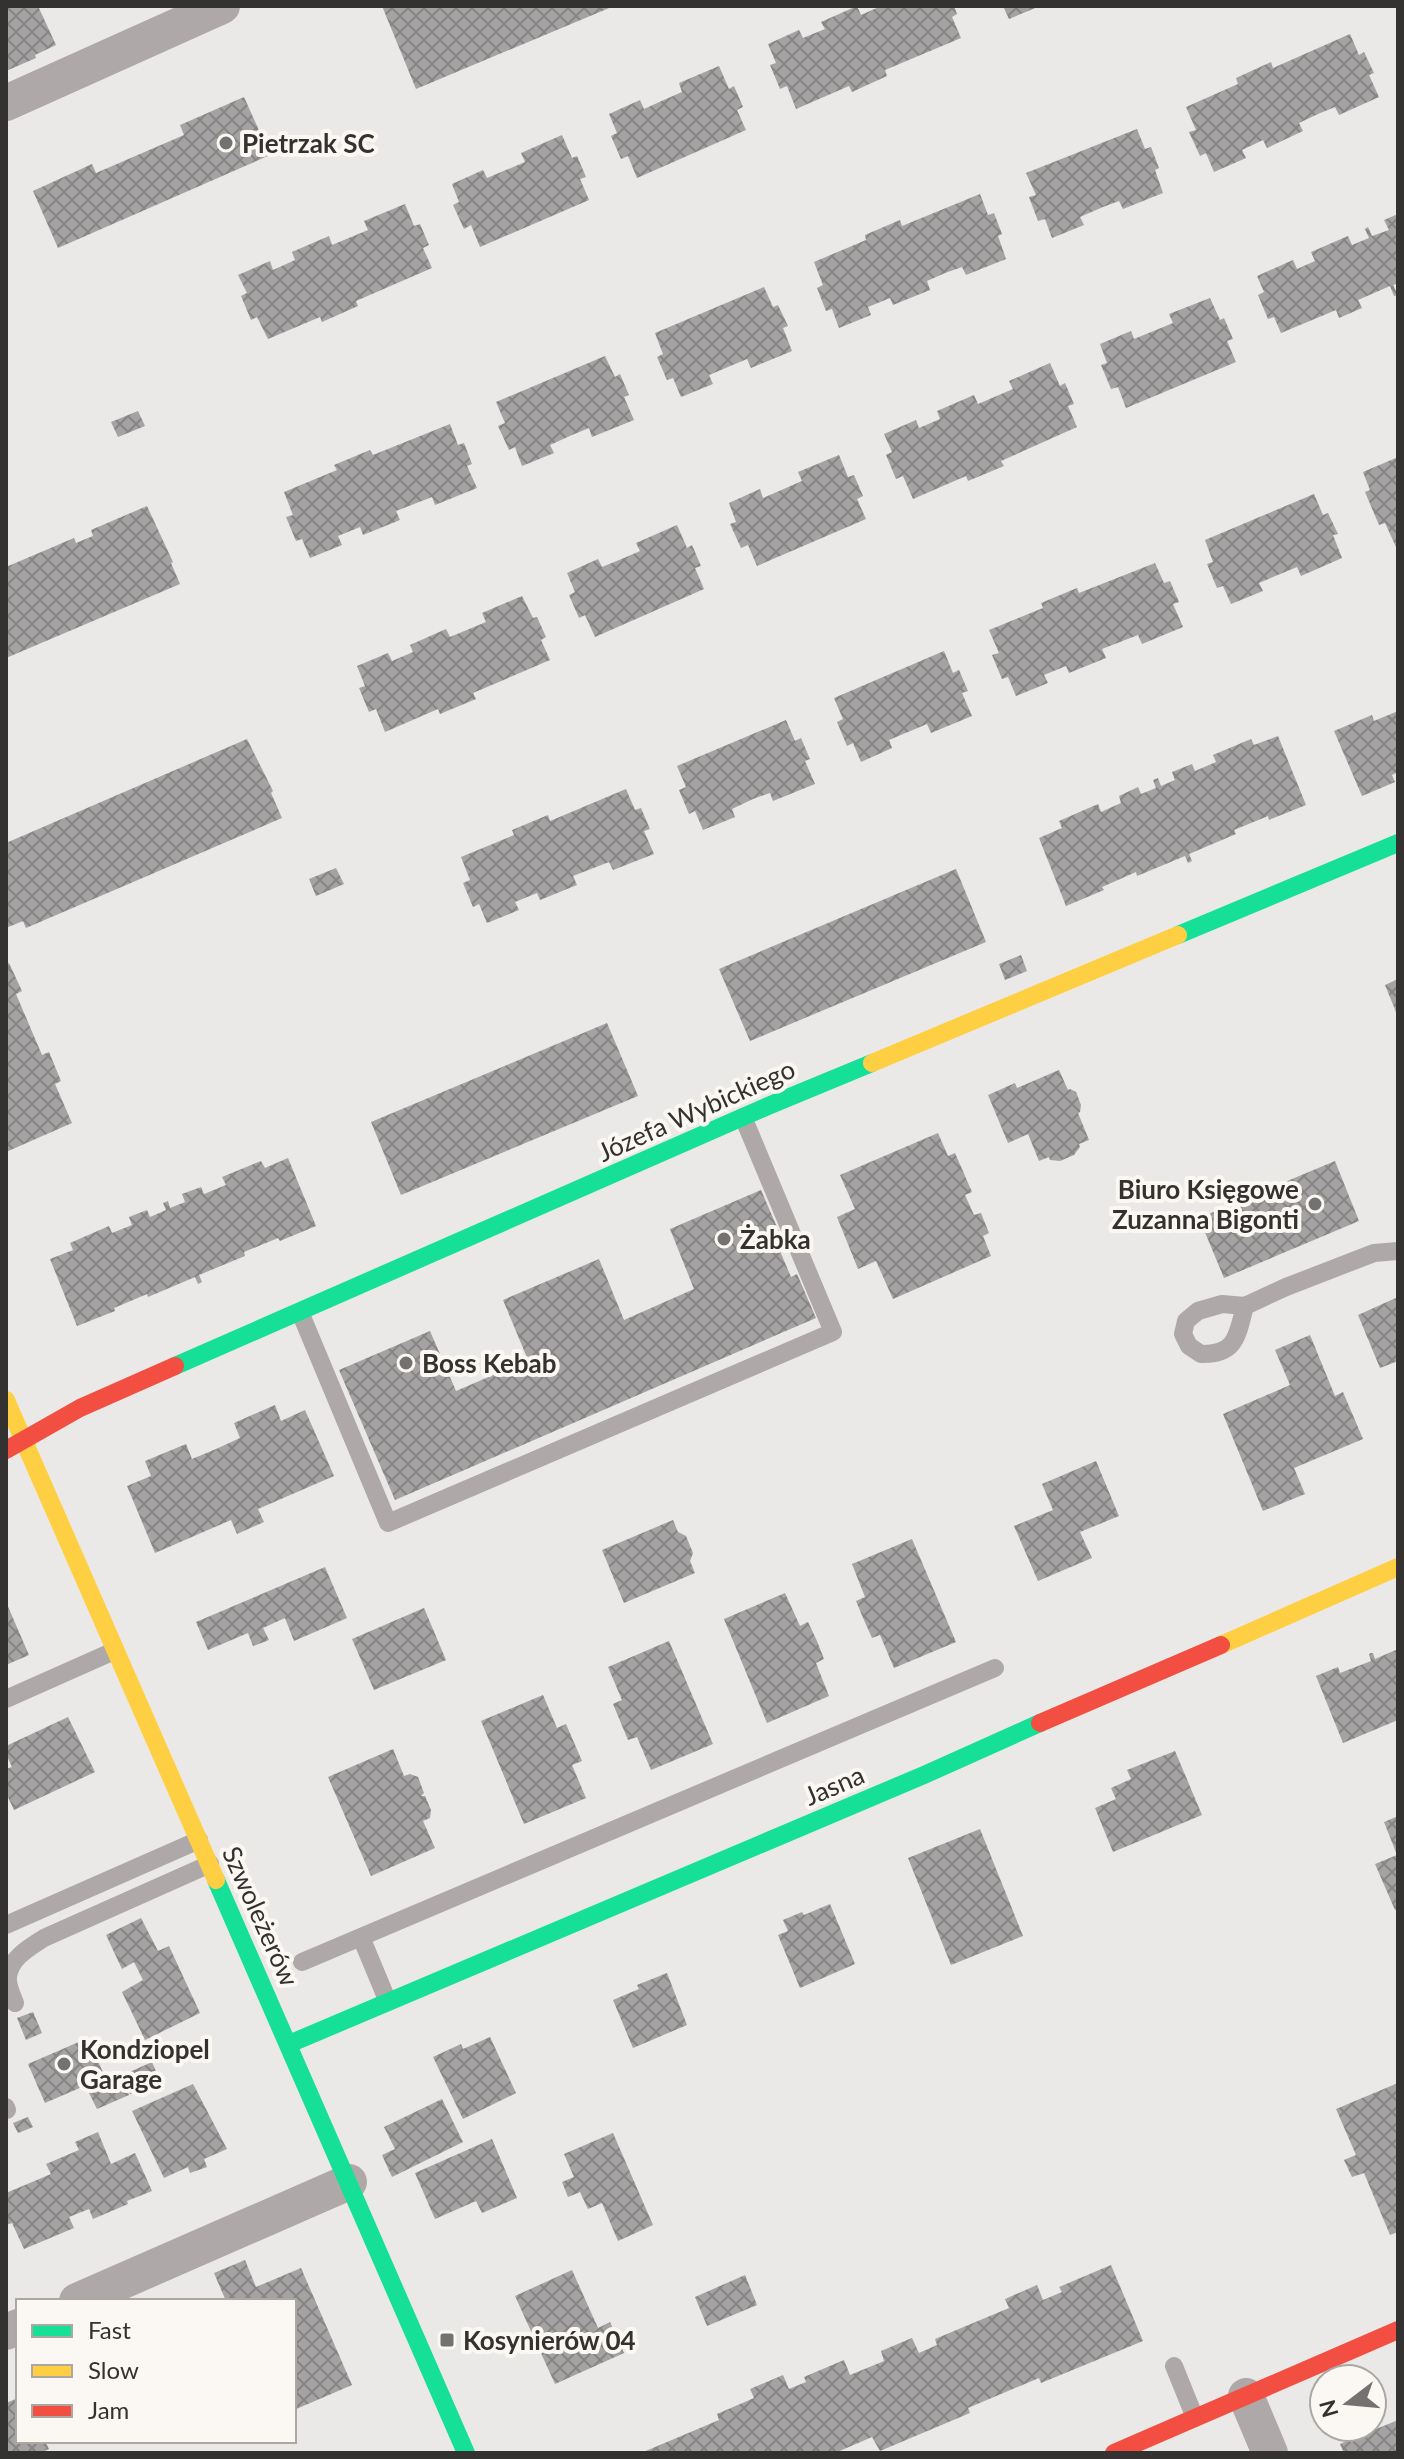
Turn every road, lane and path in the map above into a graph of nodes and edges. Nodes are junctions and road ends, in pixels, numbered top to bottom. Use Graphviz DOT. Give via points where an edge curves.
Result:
graph roads {
  1 [pos="222,6"];
  2 [pos="6,103"];
  3 [pos="1398,843"];
  4 [pos="743,1117"];
  5 [pos="1398,1251"];
  6 [pos="1245,1306"];
  7 [pos="300,1312"];
  8 [pos="6,1400"];
  9 [pos="23,1440"];
  10 [pos="6,1450"];
  11 [pos="1398,1567"];
  12 [pos="114,1651"];
  13 [pos="995,1668"];
  14 [pos="6,1699"];
  15 [pos="199,1840"];
  16 [pos="210,1864"];
  17 [pos="6,1925"];
  18 [pos="361,1937"];
  19 [pos="302,1962"];
  20 [pos="388,2002"];
  21 [pos="15,2003"];
  22 [pos="289,2044"];
  23 [pos="349,2182"];
  24 [pos="82,2299"];
  25 [pos="1398,2330"];
  26 [pos="1174,2366"];
  27 [pos="1246,2396"];
  28 [pos="1195,2418"];
  29 [pos="466,2453"];
  30 [pos="1114,2453"];
  31 [pos="1270,2453"];
  1 -- 2 [label="street"];
  3 -- 4 [label="street, Józefa Wybickiego"];
  4 -- 7 [label="street, Józefa Wybickiego"];
  4 -- 7 [label="lane" via="833,1332 388,1523"];
  5 -- 6 [label="lane" via="1374,1253"];
  7 -- 9 [label="street, Józefa Wybickiego" via="80,1408"];
  8 -- 9 [label="street, Szwoleżerów"];
  9 -- 10 [label="street, Józefa Wybickiego"];
  9 -- 12 [label="street, Szwoleżerów"];
  11 -- 20 [label="street, Jasna"];
  12 -- 14 [label="lane"];
  12 -- 15 [label="street, Szwoleżerów"];
  13 -- 18 [label="lane"];
  15 -- 16 [label="street, Szwoleżerów"];
  15 -- 17 [label="lane"];
  16 -- 21 [label="lane" via="27,1949 7,1978"];
  16 -- 22 [label="street, Szwoleżerów"];
  18 -- 19 [label="lane"];
  18 -- 20 [label="lane"];
  20 -- 22 [label="street, Jasna"];
  22 -- 23 [label="street, Szwoleżerów"];
  23 -- 24 [label="street"];
  23 -- 29 [label="street, Szwoleżerów"];
  25 -- 27 [label="street"];
  26 -- 28 [label="lane"];
  27 -- 28 [label="street"];
  27 -- 31 [label="street"];
  28 -- 30 [label="street"];
}
